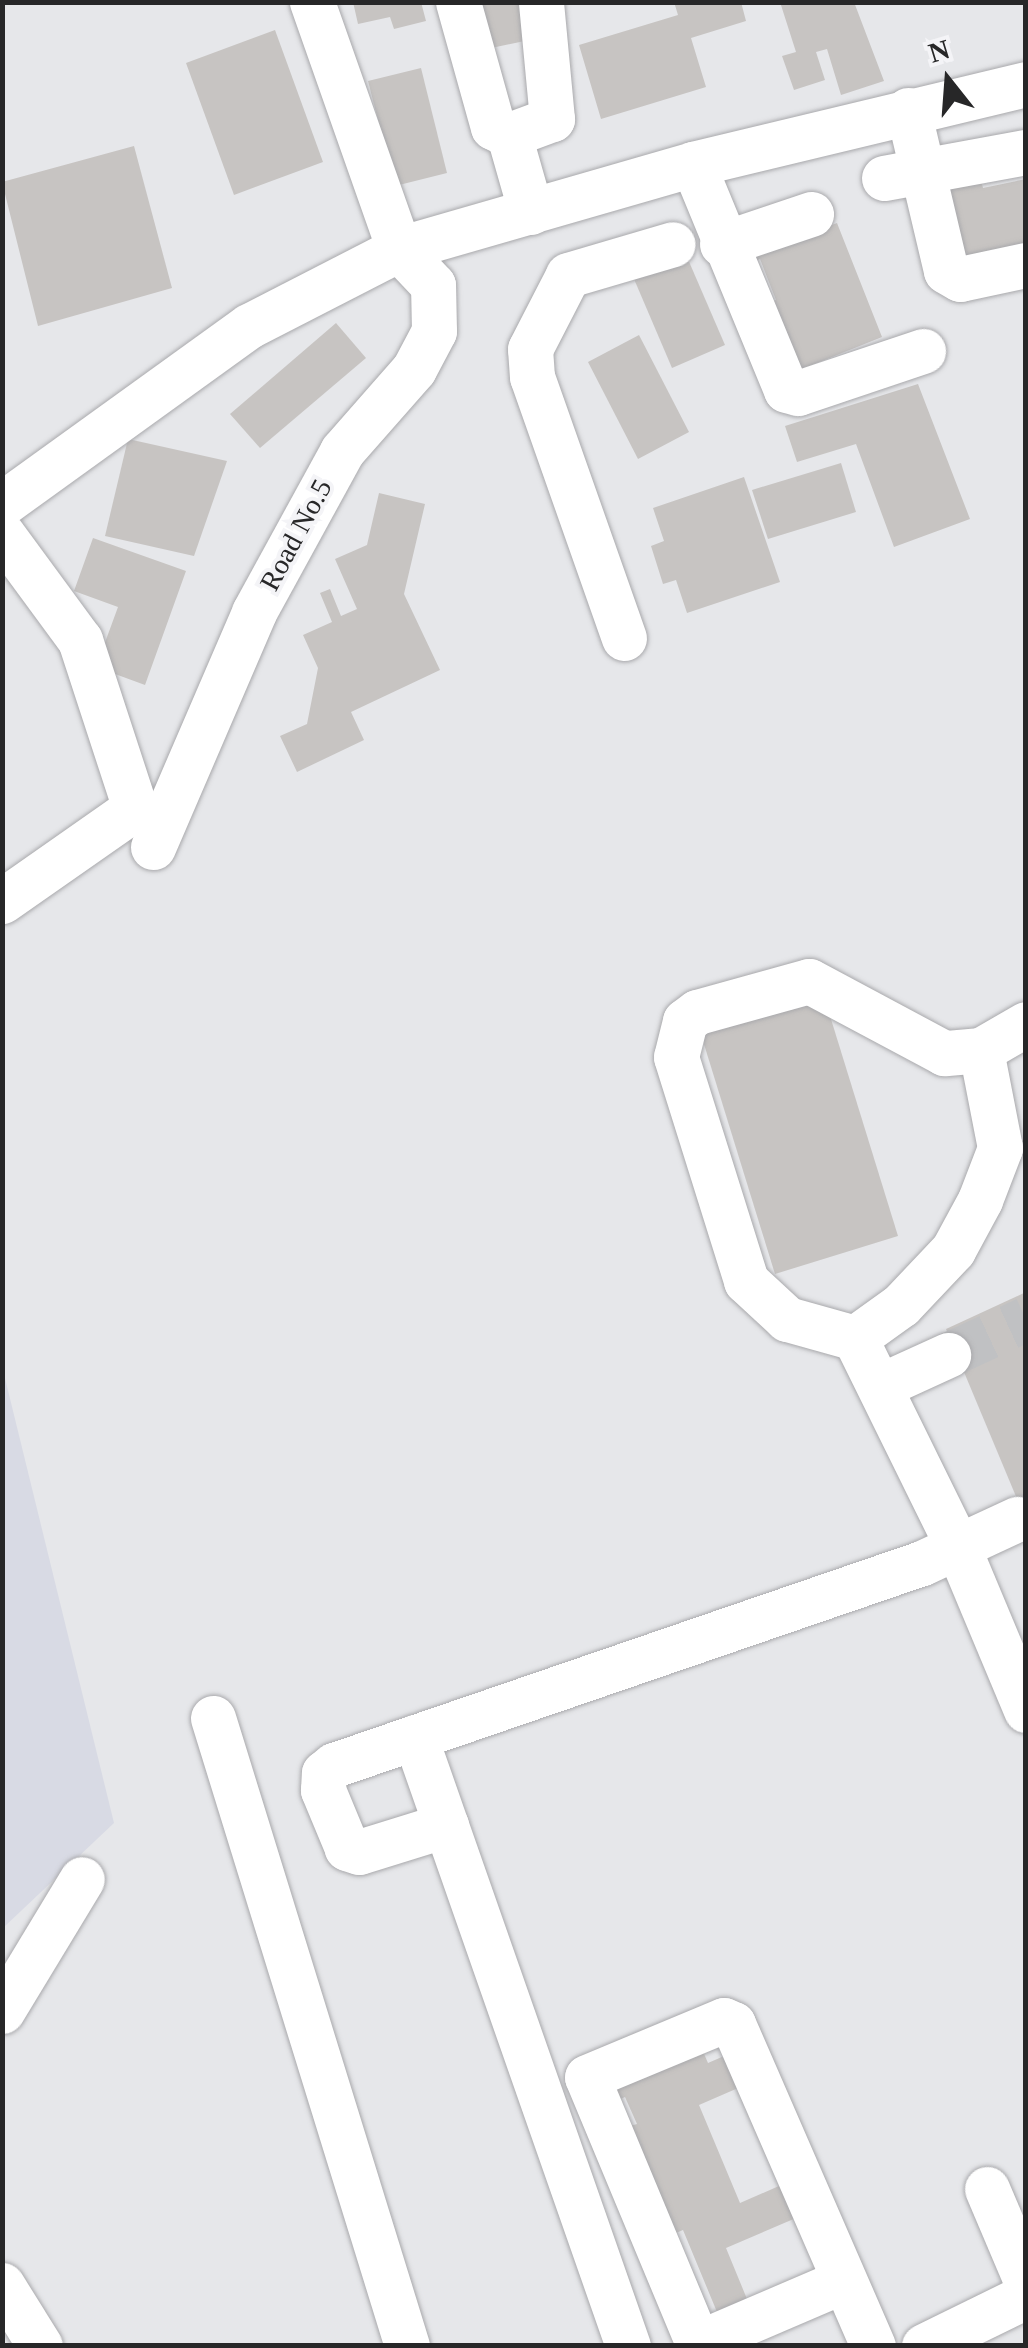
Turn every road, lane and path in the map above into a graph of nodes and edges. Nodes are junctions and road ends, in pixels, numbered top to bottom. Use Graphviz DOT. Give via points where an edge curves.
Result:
graph roads {
  1 [pos="312,2"];
  2 [pos="458,2"];
  3 [pos="540,2"];
  4 [pos="1026,84"];
  5 [pos="908,110"];
  6 [pos="509,134"];
  7 [pos="1026,152"];
  8 [pos="693,164"];
  9 [pos="903,174"];
  10 [pos="539,209"];
  11 [pos="811,214"];
  12 [pos="673,244"];
  13 [pos="722,244"];
  14 [pos="399,249"];
  15 [pos="1026,264"];
  16 [pos="568,275"];
  17 [pos="923,351"];
  18 [pos="2,504"];
  19 [pos="2,534"];
  20 [pos="624,638"];
  21 [pos="153,847"];
  22 [pos="2,901"];
  23 [pos="1026,1024"];
  24 [pos="980,1050"];
  25 [pos="948,1355"];
  26 [pos="869,1365"];
  27 [pos="1018,1519"];
  28 [pos="957,1545"];
  29 [pos="1026,1710"];
  30 [pos="213,1718"];
  31 [pos="415,1737"];
  32 [pos="446,1825"];
  33 [pos="82,1878"];
  34 [pos="2,2011"];
  35 [pos="987,2190"];
  36 [pos="844,2281"];
  37 [pos="1026,2281"];
  38 [pos="2,2285"];
  39 [pos="1026,2296"];
  40 [pos="980,2332"];
  41 [pos="699,2344"];
  42 [pos="40,2346"];
  43 [pos="406,2346"];
  44 [pos="628,2346"];
  45 [pos="873,2346"];
  46 [pos="924,2346"];
  1 -- 14 [label="street, Road No.5"];
  2 -- 6 [label="street" via="493,127"];
  3 -- 6 [label="street" via="552,118"];
  4 -- 5 [label="street"];
  5 -- 8 [label="street"];
  5 -- 9 [label="street"];
  6 -- 10 [label="street"];
  7 -- 9 [label="street"];
  8 -- 10 [label="street"];
  8 -- 13 [label="street"];
  9 -- 15 [label="street" via="952,278"];
  10 -- 14 [label="street"];
  10 -- 16 [label="street"];
  11 -- 13 [label="street"];
  12 -- 16 [label="street"];
  13 -- 17 [label="street" via="786,390 798,394"];
  14 -- 18 [label="street" via="248,326"];
  14 -- 21 [label="street, Road No.5" via="433,285 434,331 414,369 342,450 254,612"];
  16 -- 20 [label="street" via="530,349 532,377"];
  19 -- 22 [label="street" via="80,640 135,808"];
  23 -- 24 [label="street"];
  24 -- 26 [label="street" via="1000,1148 953,1250 901,1305"];
  24 -- 26 [label="street" via="944,1053 910,1040 831,987 809,980 730,1001 684,1022 678,1079 746,1281 787,1320"];
  25 -- 26 [label="street"];
  26 -- 28 [label="street"];
  27 -- 28 [label="street"];
  28 -- 29 [label="street"];
  28 -- 31 [label="street" via="922,1563"];
  30 -- 43 [label="street"];
  31 -- 32 [label="street"];
  31 -- 32 [label="street" via="324,1774 340,1840 359,1852"];
  32 -- 44 [label="street"];
  33 -- 34 [label="street"];
  35 -- 37 [label="street"];
  36 -- 41 [label="street"];
  36 -- 41 [label="street" via="732,2024 713,2021 594,2069 587,2088"];
  36 -- 45 [label="street"];
  38 -- 42 [label="street"];
  39 -- 40 [label="street"];
  40 -- 46 [label="street"];
}
